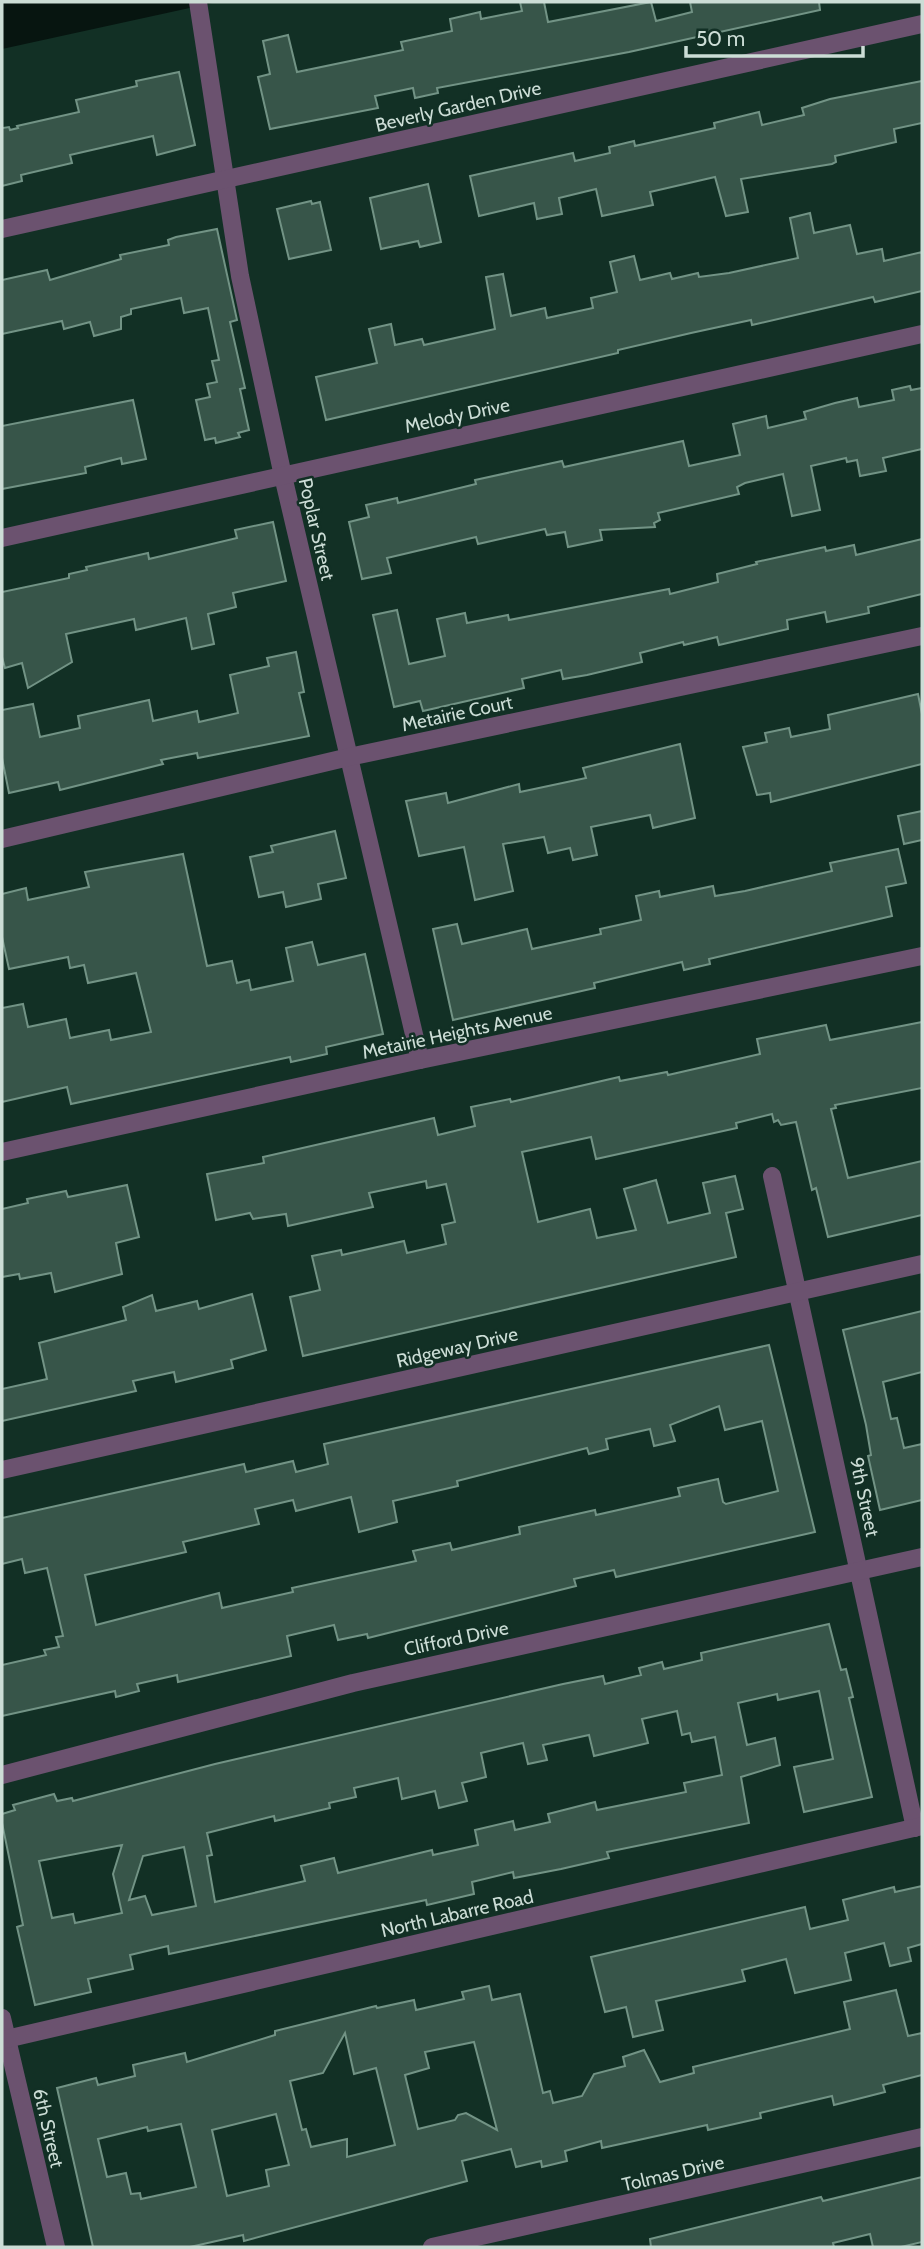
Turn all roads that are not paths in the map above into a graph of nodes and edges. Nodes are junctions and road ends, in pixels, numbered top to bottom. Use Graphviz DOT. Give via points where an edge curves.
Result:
graph roads {
  1 [pos="198,2"];
  2 [pos="922,24"];
  3 [pos="226,180"];
  4 [pos="2,229"];
  5 [pos="922,334"];
  6 [pos="283,476"];
  7 [pos="2,538"];
  8 [pos="922,636"];
  9 [pos="349,757"];
  10 [pos="2,839"];
  11 [pos="922,956"];
  12 [pos="420,1060"];
  13 [pos="2,1152"];
  14 [pos="772,1175"];
  15 [pos="922,1264"];
  16 [pos="799,1292"];
  17 [pos="2,1470"];
  18 [pos="922,1557"];
  19 [pos="860,1571"];
  20 [pos="2,1774"];
  21 [pos="919,1827"];
  22 [pos="2,2018"];
  23 [pos="4,2039"];
  24 [pos="922,2137"];
  25 [pos="56,2247"];
  26 [pos="432,2247"];
  1 -- 3 [label="street, Poplar Street"];
  2 -- 3 [label="street, Beverly Garden Drive"];
  3 -- 4 [label="street, Beverly Garden Drive"];
  3 -- 6 [label="street, Poplar Street" via="240,276"];
  5 -- 6 [label="street, Melody Drive"];
  6 -- 7 [label="street, Melody Drive"];
  6 -- 9 [label="street, Poplar Street"];
  8 -- 9 [label="street, Metairie Court"];
  9 -- 10 [label="street, Metairie Court"];
  9 -- 12 [label="street, Poplar Street"];
  11 -- 12 [label="street, Metairie Heights Avenue"];
  12 -- 13 [label="street, Metairie Heights Avenue"];
  14 -- 16 [label="street, 9th Street"];
  15 -- 16 [label="street, Ridgeway Drive"];
  16 -- 17 [label="street, Ridgeway Drive"];
  16 -- 19 [label="street, 9th Street"];
  18 -- 19 [label="street, Clifford Drive"];
  19 -- 20 [label="street, Clifford Drive" via="353,1683"];
  19 -- 21 [label="street, 9th Street"];
  21 -- 23 [label="street, North Labarre Road"];
  22 -- 23 [label="street, 6th Street"];
  23 -- 25 [label="street, 6th Street"];
  24 -- 26 [label="street, Tolmas Drive"];
}
